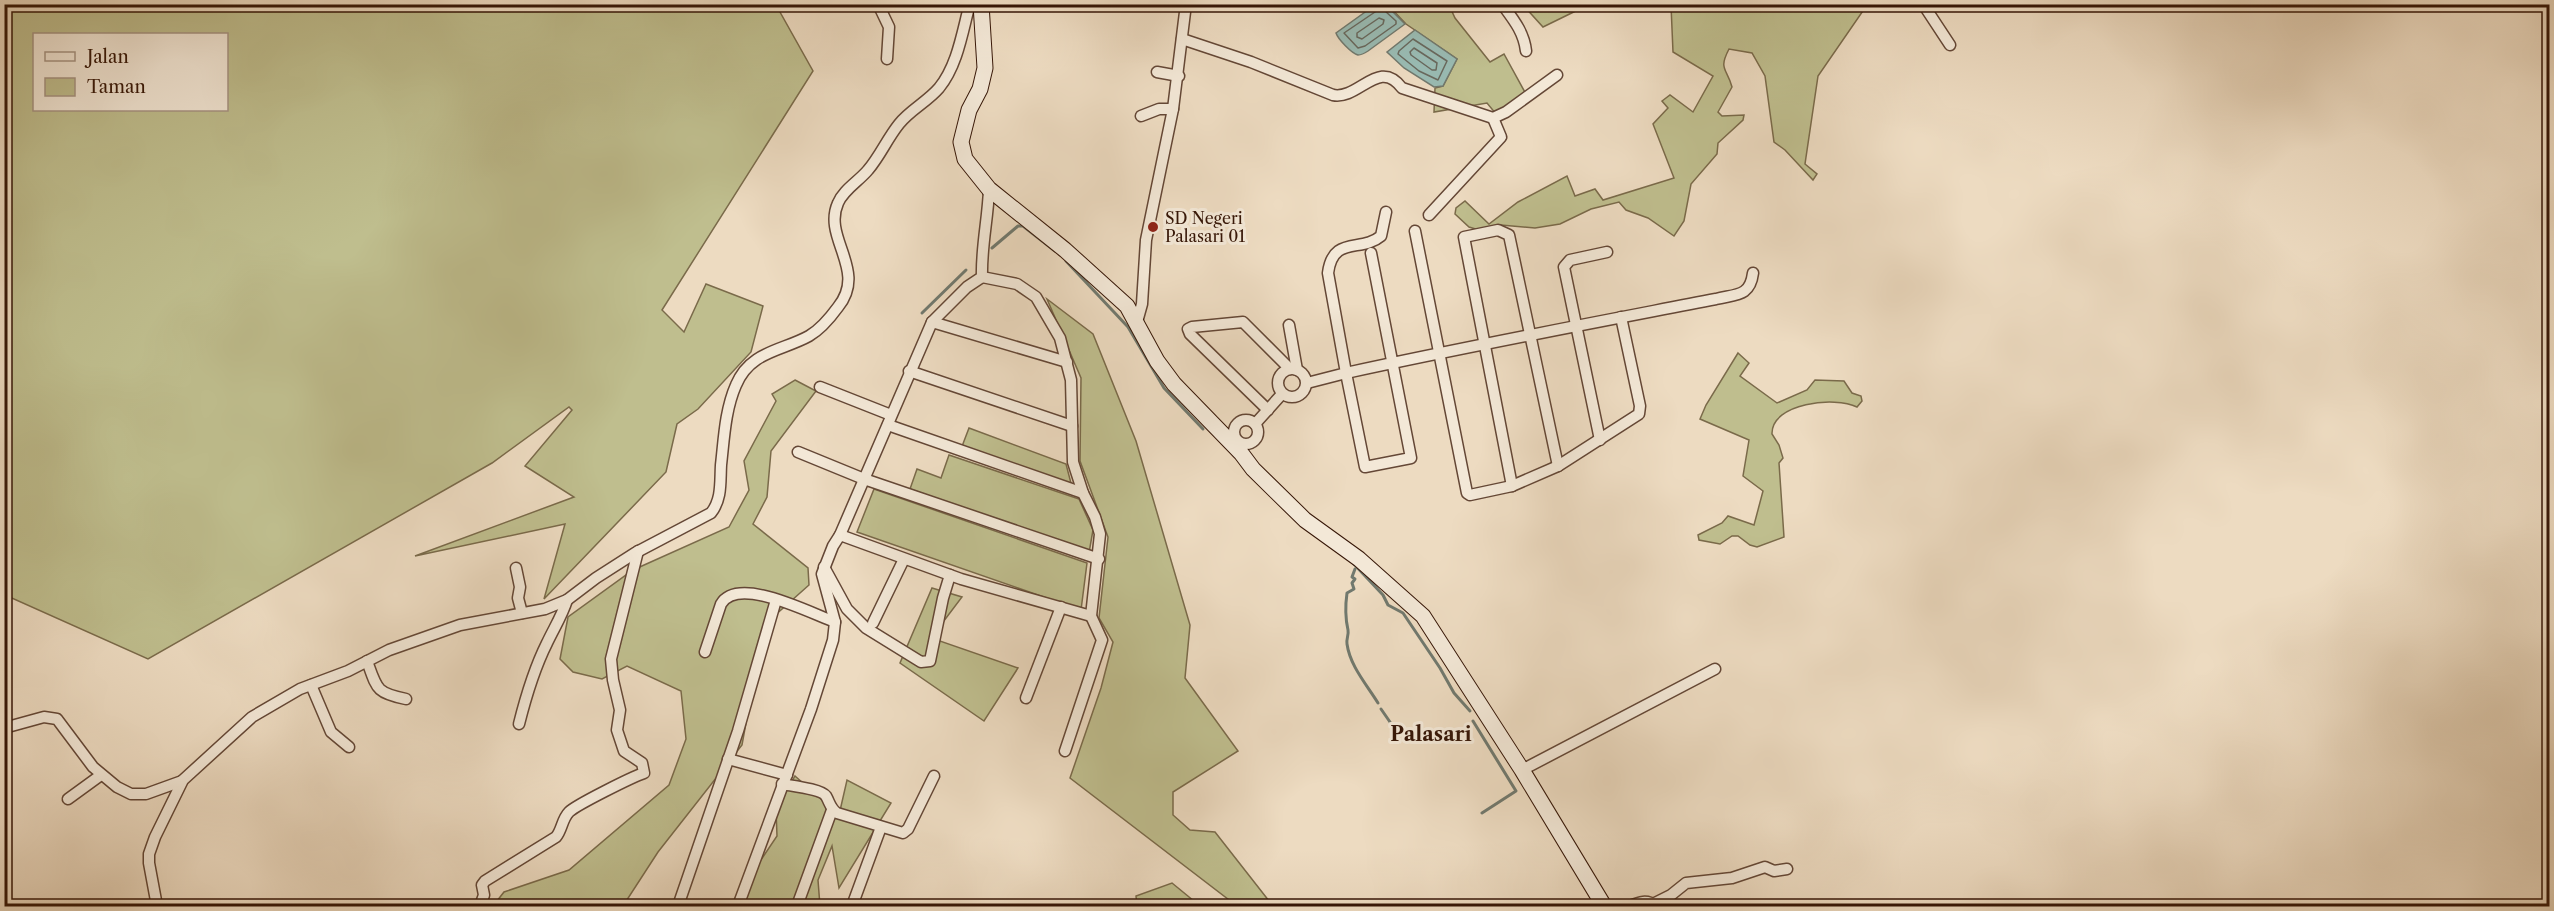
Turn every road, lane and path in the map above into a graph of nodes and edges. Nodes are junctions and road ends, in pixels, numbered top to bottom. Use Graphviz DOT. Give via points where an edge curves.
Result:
graph roads {
  1 [pos="878,4"];
  2 [pos="973,4"];
  3 [pos="981,4"];
  4 [pos="1186,4"];
  5 [pos="1502,4"];
  6 [pos="1923,4"];
  7 [pos="1182,39"];
  8 [pos="1950,45"];
  9 [pos="1526,51"];
  10 [pos="887,59"];
  11 [pos="1157,72"];
  12 [pos="1557,75"];
  13 [pos="1179,76"];
  14 [pos="1173,109"];
  15 [pos="1141,116"];
  16 [pos="1493,118"];
  17 [pos="989,189"];
  18 [pos="1386,212"];
  19 [pos="1429,215"];
  20 [pos="1415,231"];
  21 [pos="1607,252"];
  22 [pos="1371,253"];
  23 [pos="1753,273"];
  24 [pos="982,277"];
  25 [pos="1621,317"];
  26 [pos="932,322"];
  27 [pos="1137,322"];
  28 [pos="1289,325"];
  29 [pos="1575,326"];
  30 [pos="1530,335"];
  31 [pos="1485,345"];
  32 [pos="1438,353"];
  33 [pos="1067,362"];
  34 [pos="1391,363"];
  35 [pos="1293,370"];
  36 [pos="909,372"];
  37 [pos="1346,373"];
  38 [pos="1307,383"];
  39 [pos="820,387"];
  40 [pos="1282,394"];
  41 [pos="1268,410"];
  42 [pos="890,420"];
  43 [pos="1255,424"];
  44 [pos="1072,426"];
  45 [pos="1600,440"];
  46 [pos="1235,442"];
  47 [pos="798,452"];
  48 [pos="1558,466"];
  49 [pos="864,479"];
  50 [pos="1512,486"];
  51 [pos="1083,493"];
  52 [pos="840,535"];
  53 [pos="638,551"];
  54 [pos="904,559"];
  55 [pos="1099,559"];
  56 [pos="824,566"];
  57 [pos="516,568"];
  58 [pos="950,575"];
  59 [pos="567,600"];
  60 [pos="776,600"];
  61 [pos="1061,607"];
  62 [pos="522,613"];
  63 [pos="1090,616"];
  64 [pos="835,621"];
  65 [pos="873,623"];
  66 [pos="705,652"];
  67 [pos="367,661"];
  68 [pos="1716,669"];
  69 [pos="311,685"];
  70 [pos="1026,698"];
  71 [pos="406,699"];
  72 [pos="519,724"];
  73 [pos="4,728"];
  74 [pos="349,747"];
  75 [pos="1065,751"];
  76 [pos="729,759"];
  77 [pos="1522,770"];
  78 [pos="101,775"];
  79 [pos="934,776"];
  80 [pos="183,780"];
  81 [pos="785,780"];
  82 [pos="68,799"];
  83 [pos="832,810"];
  84 [pos="880,827"];
  85 [pos="1787,869"];
  86 [pos="1655,905"];
  87 [pos="157,906"];
  88 [pos="480,906"];
  89 [pos="678,906"];
  90 [pos="738,906"];
  91 [pos="797,906"];
  92 [pos="852,906"];
  93 [pos="1604,906"];
  94 [pos="1630,906"];
  1 -- 10 [label="street" via="889,27"];
  2 -- 53 [label="street" via="940,86 902,120 869,169 838,202 836,229 850,281 848,293 810,336 762,356 739,378 725,427 718,502 711,513"];
  3 -- 17 [label="main road" via="985,68 961,142 965,159"];
  4 -- 7 [label="street"];
  5 -- 9 [label="street" via="1524,39"];
  6 -- 8 [label="street"];
  7 -- 13 [label="street"];
  7 -- 16 [label="street" via="1333,95 1342,97 1388,75 1401,88"];
  11 -- 13 [label="street"];
  12 -- 16 [label="street"];
  13 -- 14 [label="street"];
  14 -- 15 [label="street"];
  14 -- 27 [label="street" via="1146,240 1142,304"];
  16 -- 19 [label="street" via="1501,137"];
  17 -- 24 [label="street" via="981,246"];
  17 -- 27 [label="main road" via="1114,294"];
  18 -- 37 [label="street" via="1381,236 1369,243 1343,247 1329,265"];
  20 -- 32 [label="street"];
  21 -- 29 [label="street" via="1570,260 1564,267"];
  22 -- 34 [label="street"];
  23 -- 25 [label="street" via="1747,291"];
  24 -- 26 [label="street"];
  24 -- 33 [label="street" via="1017,285 1036,297 1051,319"];
  25 -- 29 [label="street"];
  25 -- 45 [label="street" via="1639,414"];
  26 -- 33 [label="street"];
  26 -- 36 [label="street"];
  27 -- 46 [label="main road" via="1174,384"];
  28 -- 35 [label="street"];
  29 -- 30 [label="street"];
  29 -- 45 [label="street"];
  30 -- 31 [label="street"];
  30 -- 31 [label="street" via="1509,235 1498,230 1464,237"];
  30 -- 48 [label="street"];
  31 -- 32 [label="street"];
  31 -- 50 [label="street"];
  32 -- 34 [label="street"];
  32 -- 50 [label="street" via="1467,493"];
  33 -- 44 [label="street"];
  34 -- 37 [label="street"];
  34 -- 37 [label="street" via="1411,458 1365,467"];
  35 -- 38 [label="street" via="1303,374"];
  35 -- 40 [label="street" via="1279,378"];
  35 -- 41 [label="street" via="1243,322 1188,329"];
  36 -- 42 [label="street"];
  36 -- 44 [label="street"];
  37 -- 38 [label="street"];
  38 -- 40 [label="street" via="1297,397"];
  39 -- 42 [label="street"];
  40 -- 41 [label="street"];
  41 -- 43 [label="street"];
  42 -- 49 [label="street"];
  42 -- 51 [label="street"];
  43 -- 46 [label="street" via="1248,420 1240,422 1235,429"];
  43 -- 46 [label="street" via="1258,432 1254,442"];
  44 -- 51 [label="street" via="1073,462"];
  45 -- 48 [label="street"];
  46 -- 77 [label="main road" via="1305,520 1359,559 1423,616"];
  47 -- 49 [label="street"];
  48 -- 50 [label="street"];
  49 -- 52 [label="street"];
  49 -- 55 [label="street"];
  51 -- 55 [label="street" via="1100,534"];
  52 -- 54 [label="street"];
  52 -- 56 [label="street"];
  53 -- 59 [label="street"];
  53 -- 88 [label="street" via="611,659 620,710 617,730 624,751 642,763 644,773 576,806 566,815 556,837 485,881"];
  54 -- 58 [label="street"];
  54 -- 65 [label="street"];
  55 -- 63 [label="street"];
  56 -- 58 [label="street" via="847,609 866,628 921,662 930,661"];
  56 -- 64 [label="street" via="823,579"];
  57 -- 62 [label="street"];
  58 -- 61 [label="street"];
  59 -- 62 [label="street"];
  59 -- 72 [label="street" via="528,690"];
  60 -- 64 [label="street"];
  60 -- 66 [label="street" via="746,592 725,597"];
  60 -- 76 [label="street"];
  61 -- 63 [label="street"];
  61 -- 70 [label="street"];
  62 -- 67 [label="street" via="460,625"];
  63 -- 75 [label="street" via="1102,640"];
  64 -- 81 [label="street" via="833,640"];
  67 -- 69 [label="street"];
  67 -- 71 [label="street" via="383,694"];
  68 -- 77 [label="street"];
  69 -- 74 [label="street" via="331,732"];
  69 -- 80 [label="street" via="278,699 252,717"];
  73 -- 78 [label="street" via="44,717 57,719"];
  76 -- 81 [label="street"];
  76 -- 89 [label="street"];
  77 -- 93 [label="main road"];
  78 -- 80 [label="street" via="137,795"];
  78 -- 82 [label="street"];
  79 -- 84 [label="street" via="907,831 900,833"];
  80 -- 87 [label="street" via="149,854"];
  81 -- 83 [label="street" via="821,792"];
  81 -- 90 [label="street"];
  83 -- 84 [label="street"];
  83 -- 91 [label="street"];
  84 -- 92 [label="street"];
  85 -- 86 [label="street" via="1774,871 1765,867 1732,878 1693,881"];
  86 -- 94 [label="street" via="1640,902"];
}
